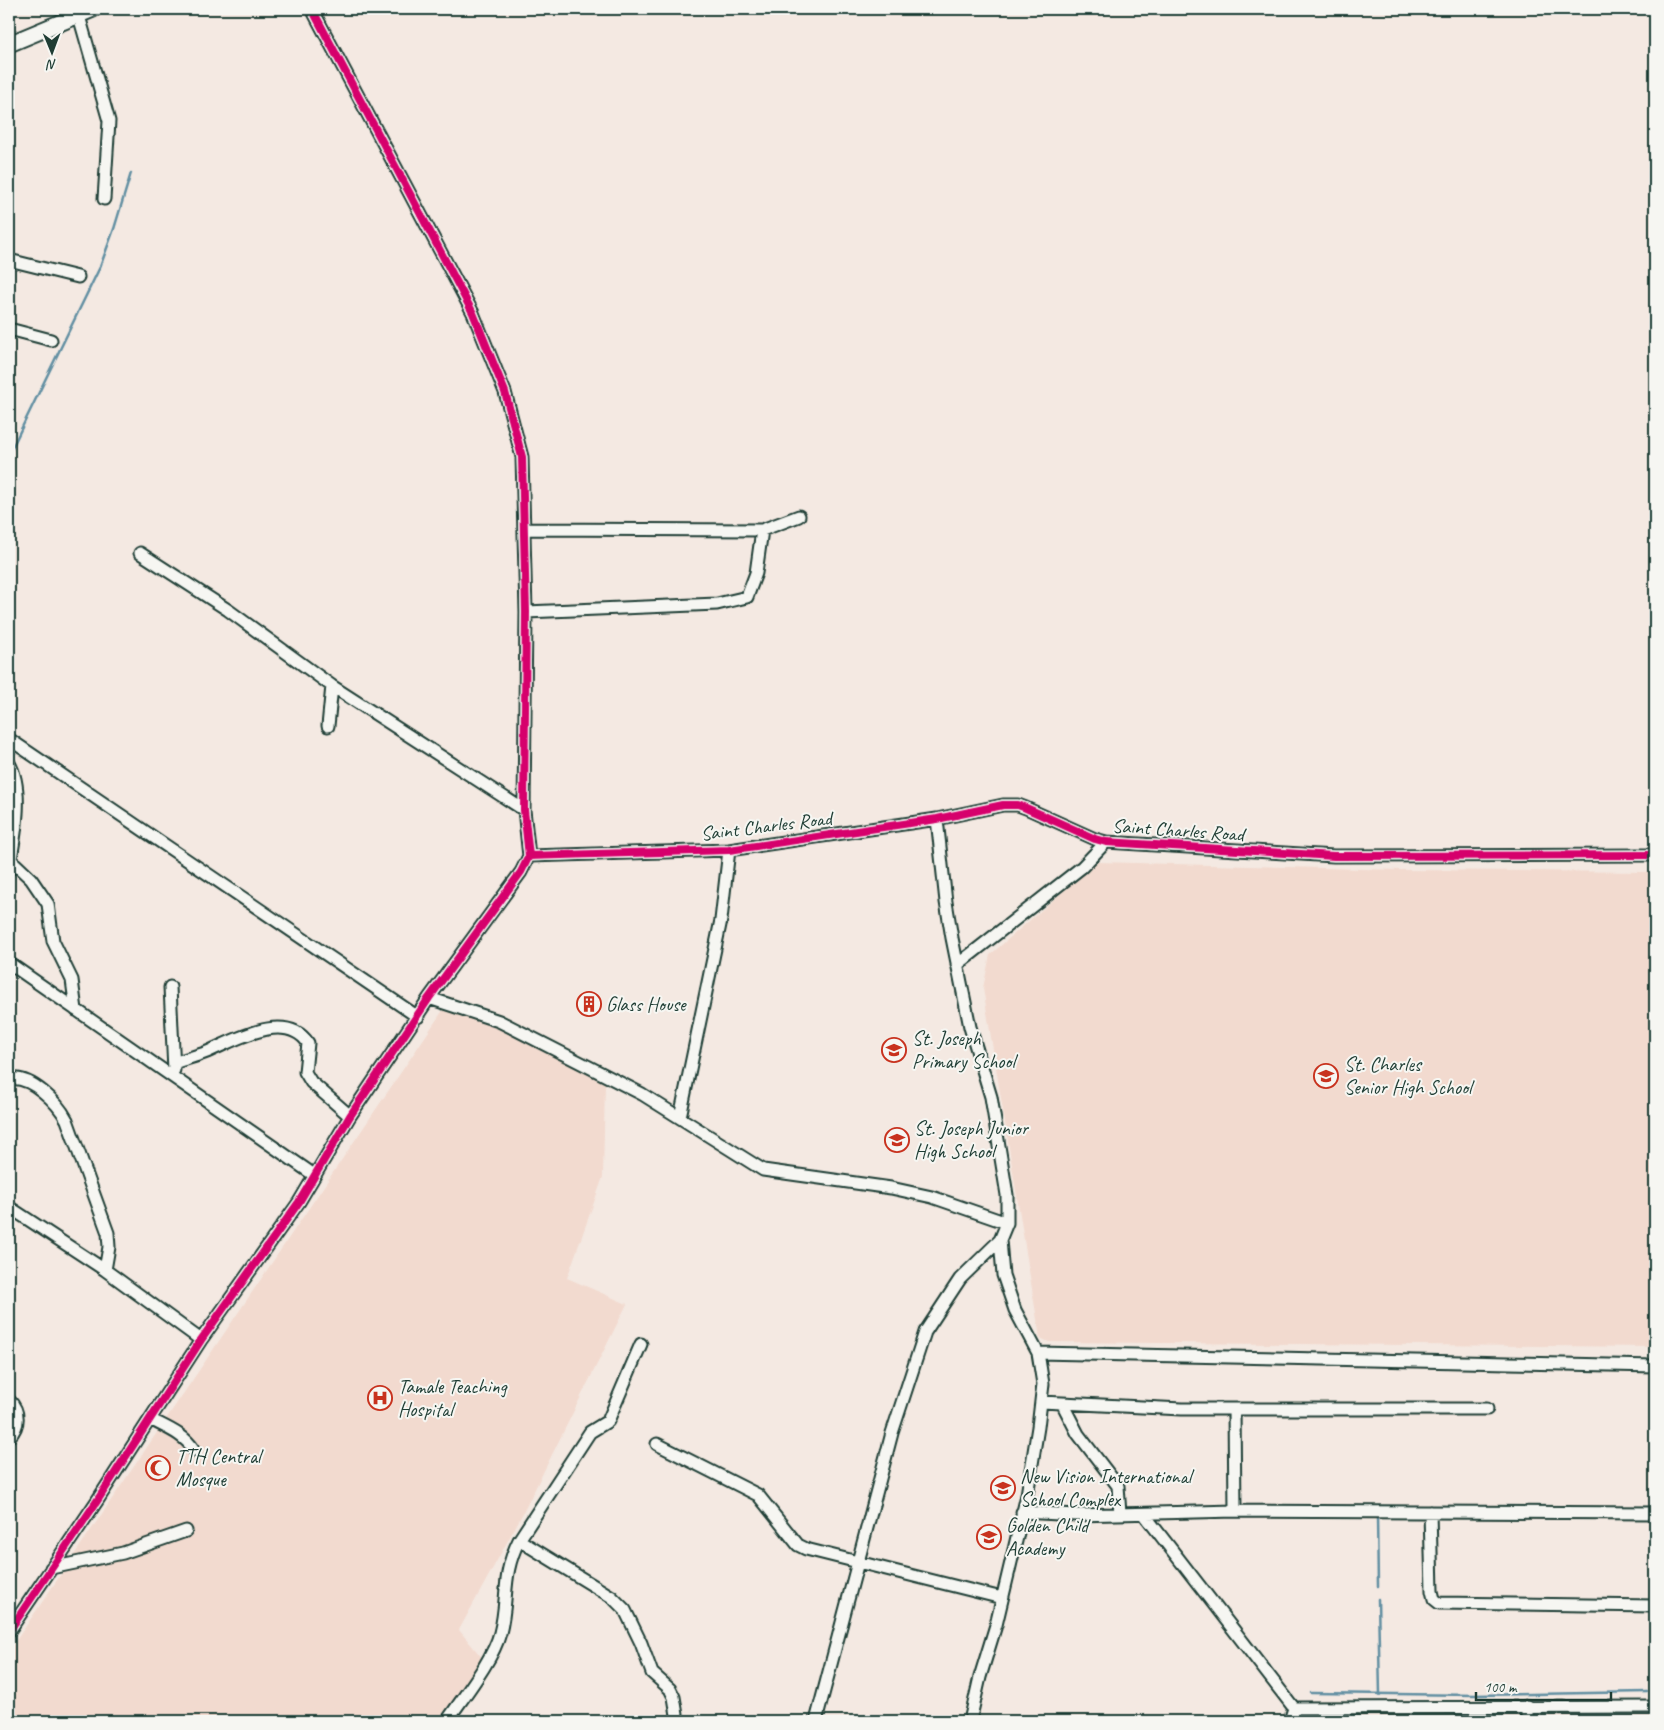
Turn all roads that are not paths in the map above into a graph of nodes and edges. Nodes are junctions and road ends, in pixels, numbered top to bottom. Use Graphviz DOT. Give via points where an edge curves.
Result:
graph roads {
  1 [pos="312,9"];
  2 [pos="83,11"];
  3 [pos="9,44"];
  4 [pos="104,199"];
  5 [pos="9,260"];
  6 [pos="78,277"];
  7 [pos="9,332"];
  8 [pos="51,340"];
  9 [pos="799,516"];
  10 [pos="524,529"];
  11 [pos="762,530"];
  12 [pos="140,553"];
  13 [pos="526,612"];
  14 [pos="332,686"];
  15 [pos="328,726"];
  16 [pos="9,739"];
  17 [pos="14,747"];
  18 [pos="9,763"];
  19 [pos="524,810"];
  20 [pos="937,819"];
  21 [pos="1106,842"];
  22 [pos="729,850"];
  23 [pos="1655,855"];
  24 [pos="529,856"];
  25 [pos="10,865"];
  26 [pos="9,963"];
  27 [pos="957,965"];
  28 [pos="170,987"];
  29 [pos="429,998"];
  30 [pos="76,1010"];
  31 [pos="418,1018"];
  32 [pos="174,1063"];
  33 [pos="174,1077"];
  34 [pos="9,1080"];
  35 [pos="350,1116"];
  36 [pos="680,1117"];
  37 [pos="314,1175"];
  38 [pos="9,1207"];
  39 [pos="1007,1223"];
  40 [pos="1000,1240"];
  41 [pos="105,1270"];
  42 [pos="201,1340"];
  43 [pos="641,1344"];
  44 [pos="1038,1353"];
  45 [pos="1655,1366"];
  46 [pos="9,1400"];
  47 [pos="1041,1402"];
  48 [pos="1062,1403"];
  49 [pos="1234,1409"];
  50 [pos="1487,1409"];
  51 [pos="150,1419"];
  52 [pos="9,1437"];
  53 [pos="657,1444"];
  54 [pos="194,1450"];
  55 [pos="1235,1511"];
  56 [pos="1022,1512"];
  57 [pos="1430,1512"];
  58 [pos="1655,1513"];
  59 [pos="1120,1514"];
  60 [pos="1144,1514"];
  61 [pos="186,1531"];
  62 [pos="518,1540"];
  63 [pos="857,1562"];
  64 [pos="52,1568"];
  65 [pos="1002,1598"];
  66 [pos="1655,1606"];
  67 [pos="9,1631"];
  68 [pos="1527,1706"];
  69 [pos="1655,1706"];
  70 [pos="1294,1708"];
  71 [pos="447,1721"];
  72 [pos="678,1721"];
  73 [pos="816,1721"];
  74 [pos="970,1721"];
  75 [pos="1290,1721"];
  76 [pos="1527,1721"];
  1 -- 10 [label="street" via="391,154 489,349 505,392 522,457"];
  2 -- 3 [label="main road"];
  2 -- 4 [label="street" via="109,121"];
  5 -- 6 [label="street"];
  7 -- 8 [label="street" via="13,330"];
  9 -- 11 [label="street"];
  10 -- 11 [label="street"];
  10 -- 13 [label="street"];
  11 -- 13 [label="street" via="756,573 746,597 717,604"];
  12 -- 14 [label="street" via="228,610"];
  13 -- 19 [label="street"];
  14 -- 15 [label="street"];
  14 -- 19 [label="street"];
  16 -- 17 [label="street"];
  17 -- 31 [label="street"];
  18 -- 25 [label="street" via="16,783"];
  19 -- 24 [label="street"];
  20 -- 21 [label="street, Saint Charles Road" via="1003,804 1018,805"];
  20 -- 22 [label="street, Saint Charles Road"];
  20 -- 27 [label="street"];
  21 -- 23 [label="street, Saint Charles Road" via="1334,856"];
  21 -- 27 [label="street" via="1082,867"];
  22 -- 24 [label="street, Saint Charles Road"];
  22 -- 36 [label="street" via="721,920"];
  24 -- 29 [label="street" via="521,872"];
  25 -- 30 [label="street" via="31,879 48,904 53,941 72,980"];
  26 -- 30 [label="street"];
  27 -- 39 [label="street" via="970,1027 991,1097 1009,1210"];
  28 -- 32 [label="street"];
  29 -- 31 [label="street"];
  29 -- 36 [label="street" via="499,1021 642,1094"];
  30 -- 33 [label="street"];
  31 -- 35 [label="street"];
  32 -- 33 [label="street"];
  32 -- 35 [label="street" via="258,1031 292,1030 302,1034 308,1043 305,1072 311,1082"];
  33 -- 37 [label="street"];
  34 -- 41 [label="street" via="14,1078 33,1085 60,1107 68,1120 108,1233"];
  35 -- 37 [label="street"];
  36 -- 39 [label="street" via="762,1170 891,1188 932,1197"];
  37 -- 42 [label="street"];
  38 -- 41 [label="street"];
  39 -- 40 [label="street"];
  40 -- 44 [label="street" via="1008,1294"];
  40 -- 63 [label="street" via="960,1279 925,1332 892,1433"];
  41 -- 42 [label="street"];
  42 -- 51 [label="street"];
  43 -- 62 [label="street" via="608,1421 590,1432"];
  44 -- 45 [label="street"];
  44 -- 47 [label="street" via="1043,1384"];
  46 -- 52 [label="street" via="15,1407 17,1423"];
  47 -- 48 [label="street"];
  47 -- 56 [label="street"];
  48 -- 49 [label="street"];
  48 -- 59 [label="street" via="1078,1434 1118,1486"];
  49 -- 50 [label="street"];
  49 -- 55 [label="street"];
  51 -- 54 [label="street" via="177,1433"];
  51 -- 64 [label="street"];
  53 -- 63 [label="street" via="758,1495 798,1545"];
  55 -- 57 [label="street"];
  55 -- 60 [label="street"];
  56 -- 59 [label="street"];
  56 -- 65 [label="street"];
  57 -- 58 [label="street"];
  57 -- 66 [label="street" via="1432,1591 1439,1603"];
  59 -- 60 [label="street"];
  60 -- 70 [label="street"];
  61 -- 64 [label="street" via="123,1553"];
  62 -- 71 [label="street" via="509,1559 504,1610 494,1651"];
  62 -- 72 [label="street" via="612,1598 625,1610 642,1643 652,1673 674,1697"];
  63 -- 65 [label="street"];
  63 -- 73 [label="street"];
  64 -- 67 [label="street"];
  65 -- 74 [label="street"];
  68 -- 69 [label="street"];
  68 -- 70 [label="street"];
  68 -- 76 [label="street"];
  70 -- 75 [label="street"];
}
